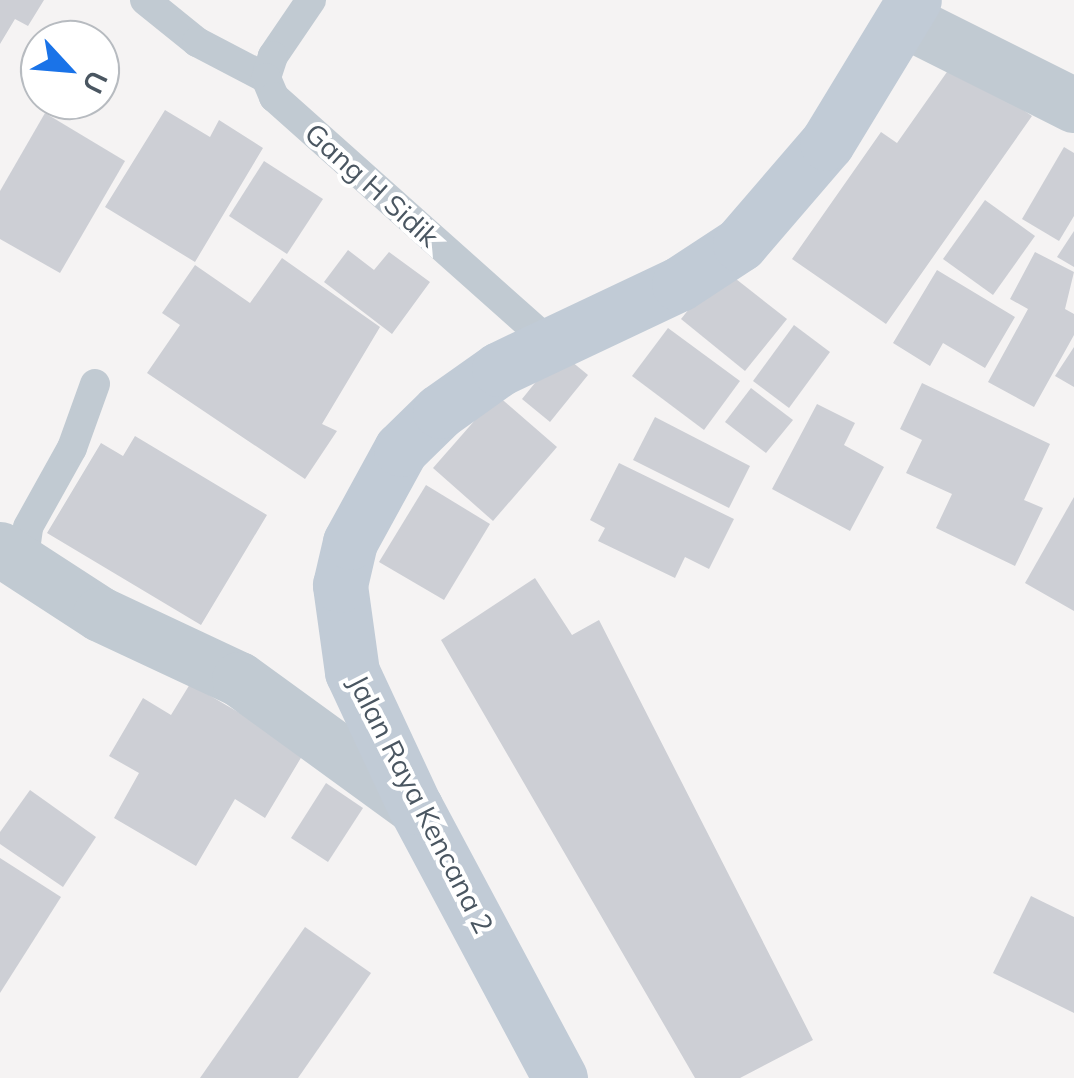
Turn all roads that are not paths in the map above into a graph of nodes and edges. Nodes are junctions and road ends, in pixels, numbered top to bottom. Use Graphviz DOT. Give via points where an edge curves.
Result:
graph roads {
  1 [pos="145,0"];
  2 [pos="311,0"];
  3 [pos="905,8"];
  4 [pos="266,78"];
  5 [pos="1074,105"];
  6 [pos="554,346"];
  7 [pos="95,384"];
  8 [pos="12,557"];
  9 [pos="415,807"];
  10 [pos="560,1078"];
  1 -- 4 [label="lane" via="197,42"];
  2 -- 4 [label="lane"];
  3 -- 5 [label="street"];
  3 -- 6 [label="street, Jalan Raya Kencana 2" via="827,143 740,244 679,284"];
  4 -- 6 [label="lane, Gang H Sidik" via="274,97"];
  6 -- 9 [label="street, Jalan Raya Kencana 2" via="499,369 401,449 350,542 340,585 342,630 369,713"];
  7 -- 8 [label="lane" via="72,448"];
  8 -- 9 [label="street" via="100,614 239,679"];
  9 -- 10 [label="street, Jalan Raya Kencana 2"];
}
